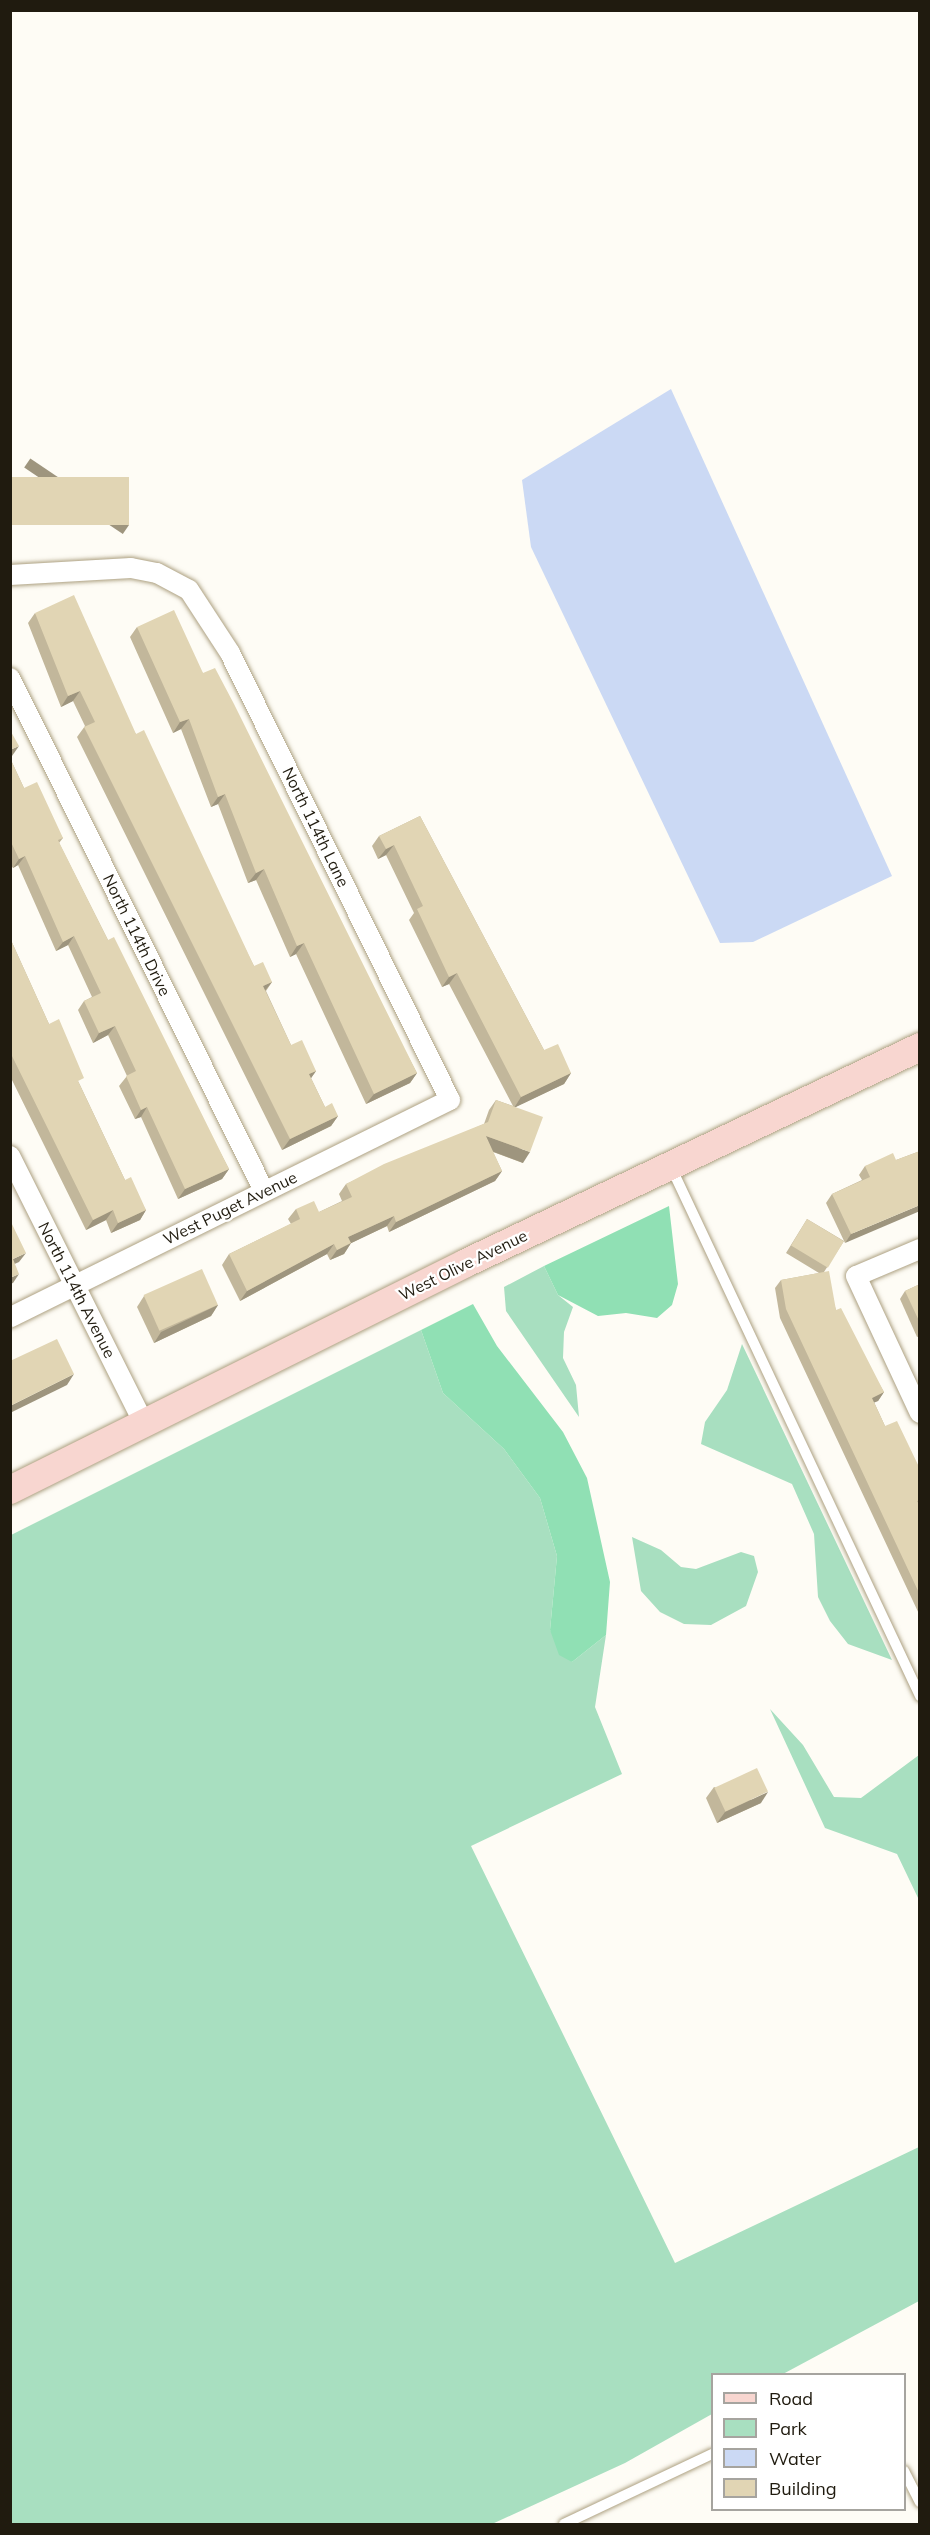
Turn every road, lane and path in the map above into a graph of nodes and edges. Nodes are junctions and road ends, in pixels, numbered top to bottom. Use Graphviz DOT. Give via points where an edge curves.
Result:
graph roads {
  1 [pos="10,575"];
  2 [pos="10,678"];
  3 [pos="920,1047"];
  4 [pos="450,1100"];
  5 [pos="10,1156"];
  6 [pos="670,1165"];
  7 [pos="264,1191"];
  8 [pos="920,1249"];
  9 [pos="75,1285"];
  10 [pos="10,1317"];
  11 [pos="920,1413"];
  12 [pos="144,1424"];
  13 [pos="10,1490"];
  14 [pos="920,1696"];
  15 [pos="711,2454"];
  16 [pos="906,2475"];
  17 [pos="920,2502"];
  18 [pos="564,2524"];
  1 -- 4 [label="street, North 114th Lane" via="106,567 157,573 189,591 220,635"];
  2 -- 7 [label="street, North 114th Drive"];
  3 -- 6 [label="main road, West Olive Avenue"];
  4 -- 7 [label="street, West Puget Avenue"];
  5 -- 9 [label="street, North 114th Avenue"];
  6 -- 12 [label="main road, West Olive Avenue"];
  6 -- 14 [label="lane"];
  7 -- 9 [label="street, West Puget Avenue"];
  8 -- 11 [label="street" via="856,1276"];
  9 -- 10 [label="street, West Puget Avenue"];
  9 -- 12 [label="street, North 114th Avenue"];
  12 -- 13 [label="main road, West Olive Avenue"];
  15 -- 18 [label="lane"];
  16 -- 17 [label="lane"];
}
